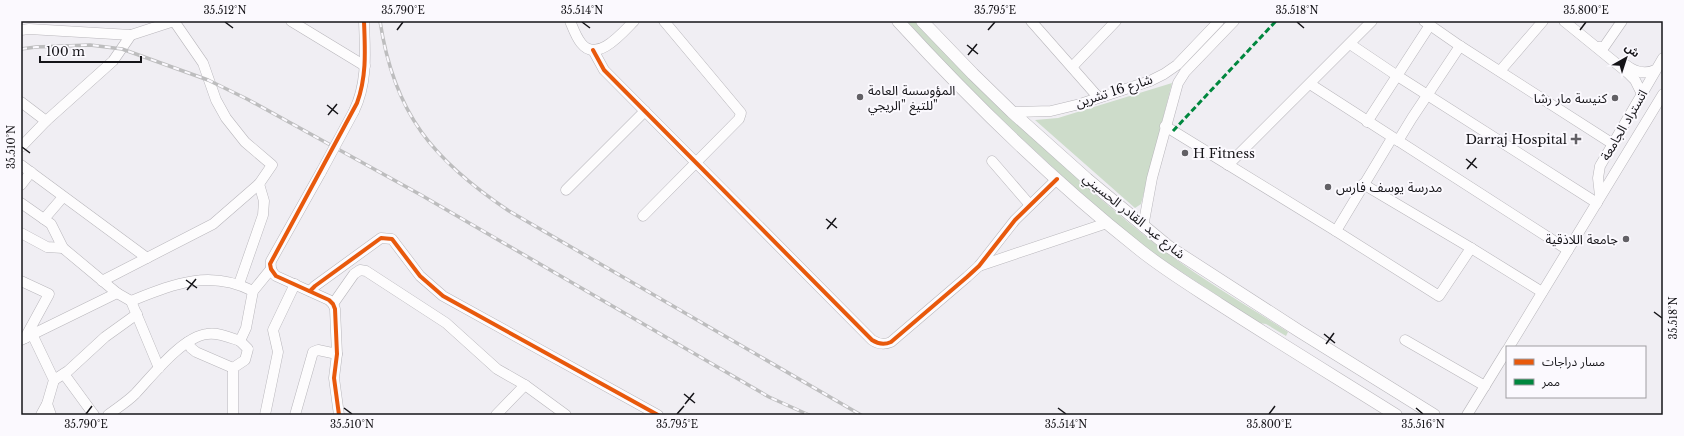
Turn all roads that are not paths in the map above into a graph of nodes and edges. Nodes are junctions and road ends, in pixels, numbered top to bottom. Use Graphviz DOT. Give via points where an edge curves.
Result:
graph roads {
  1 [pos="174,21"];
  2 [pos="291,21"];
  3 [pos="364,21"];
  4 [pos="570,21"];
  5 [pos="634,21"];
  6 [pos="664,21"];
  7 [pos="898,21"];
  8 [pos="922,21"];
  9 [pos="1031,21"];
  10 [pos="1116,21"];
  11 [pos="1219,21"];
  12 [pos="1234,21"];
  13 [pos="1372,21"];
  14 [pos="1543,21"];
  15 [pos="1564,21"];
  16 [pos="1571,21"];
  17 [pos="1622,21"];
  18 [pos="1427,23"];
  19 [pos="47,26"];
  20 [pos="21,30"];
  21 [pos="131,35"];
  22 [pos="1350,44"];
  23 [pos="1460,46"];
  24 [pos="1600,47"];
  25 [pos="593,50"];
  26 [pos="1663,58"];
  27 [pos="365,66"];
  28 [pos="1072,67"];
  29 [pos="1655,70"];
  30 [pos="1500,71"];
  31 [pos="1396,75"];
  32 [pos="1310,84"];
  33 [pos="1642,94"];
  34 [pos="1663,94"];
  35 [pos="1428,95"];
  36 [pos="1098,97"];
  37 [pos="21,102"];
  38 [pos="646,111"];
  39 [pos="1012,112"];
  40 [pos="46,121"];
  41 [pos="1367,122"];
  42 [pos="1165,126"];
  43 [pos="1395,140"];
  44 [pos="23,141"];
  45 [pos="1613,144"];
  46 [pos="992,160"];
  47 [pos="695,163"];
  48 [pos="21,165"];
  49 [pos="1228,165"];
  50 [pos="31,172"];
  51 [pos="1057,179"];
  52 [pos="259,184"];
  53 [pos="1363,184"];
  54 [pos="21,185"];
  55 [pos="566,190"];
  56 [pos="63,197"];
  57 [pos="1599,199"];
  58 [pos="1030,205"];
  59 [pos="22,207"];
  60 [pos="643,216"];
  61 [pos="44,219"];
  62 [pos="1107,223"];
  63 [pos="1143,227"];
  64 [pos="1336,230"];
  65 [pos="21,233"];
  66 [pos="63,248"];
  67 [pos="1471,248"];
  68 [pos="1568,250"];
  69 [pos="147,258"];
  70 [pos="979,266"];
  71 [pos="271,269"];
  72 [pos="21,281"];
  73 [pos="102,281"];
  74 [pos="239,284"];
  75 [pos="294,284"];
  76 [pos="253,291"];
  77 [pos="310,291"];
  78 [pos="1542,292"];
  79 [pos="117,293"];
  80 [pos="131,301"];
  81 [pos="333,304"];
  82 [pos="137,314"];
  83 [pos="1299,331"];
  84 [pos="1264,333"];
  85 [pos="26,337"];
  86 [pos="1405,340"];
  87 [pos="240,341"];
  88 [pos="188,342"];
  89 [pos="1510,346"];
  90 [pos="1506,352"];
  91 [pos="337,354"];
  92 [pos="159,368"];
  93 [pos="233,368"];
  94 [pos="64,374"];
  95 [pos="54,380"];
  96 [pos="525,386"];
  97 [pos="1485,386"];
  98 [pos="47,404"];
  99 [pos="41,415"];
  100 [pos="51,415"];
  101 [pos="94,415"];
  102 [pos="108,415"];
  103 [pos="233,415"];
  104 [pos="265,415"];
  105 [pos="295,415"];
  106 [pos="339,415"];
  107 [pos="496,415"];
  108 [pos="566,415"];
  109 [pos="658,415"];
  110 [pos="1396,415"];
  111 [pos="1434,415"];
  112 [pos="1467,415"];
  1 -- 21 [label="street"];
  1 -- 52 [label="street" via="203,63 216,100 226,118 245,142 272,165"];
  2 -- 27 [label="street"];
  3 -- 27 [label="street"];
  4 -- 25 [label="street" via="580,42"];
  5 -- 25 [label="street" via="604,48"];
  6 -- 47 [label="street" via="741,113 739,119"];
  7 -- 51 [label="main road, شارع عبد القادر الحسيني" via="973,100"];
  8 -- 39 [label="main road, شارع عبد القادر الحسيني"];
  9 -- 28 [label="street"];
  10 -- 28 [label="street"];
  11 -- 36 [label="street, شارع 16 تشرين" via="1177,65 1164,74 1150,81"];
  12 -- 42 [label="street" via="1178,82"];
  13 -- 22 [label="street"];
  14 -- 30 [label="street"];
  15 -- 24 [label="street"];
  16 -- 24 [label="street"];
  17 -- 24 [label="street"];
  18 -- 23 [label="street"];
  18 -- 31 [label="street"];
  19 -- 20 [label="street"];
  19 -- 21 [label="street"];
  21 -- 40 [label="street" via="113,61"];
  22 -- 31 [label="street"];
  22 -- 32 [label="street"];
  23 -- 30 [label="street"];
  23 -- 35 [label="street"];
  24 -- 29 [label="street" via="1633,70 1647,73"];
  24 -- 33 [label="street" via="1628,73"];
  25 -- 38 [label="street" via="604,70"];
  26 -- 29 [label="street, اتستراد الجامعة"];
  27 -- 71 [label="street, bridge" via="363,87 354,111 271,261"];
  28 -- 36 [label="street"];
  29 -- 33 [label="street, اتستراد الجامعة"];
  30 -- 45 [label="street"];
  31 -- 35 [label="street"];
  31 -- 41 [label="street"];
  32 -- 41 [label="street"];
  32 -- 49 [label="street"];
  33 -- 45 [label="street, اتستراد الجامعة"];
  34 -- 57 [label="street"];
  35 -- 43 [label="street"];
  35 -- 57 [label="street"];
  36 -- 39 [label="street, شارع 16 تشرين" via="1051,111"];
  37 -- 40 [label="street"];
  38 -- 47 [label="street"];
  38 -- 55 [label="street"];
  39 -- 63 [label="main road, شارع عبد القادر الحسيني"];
  40 -- 44 [label="street"];
  41 -- 43 [label="street"];
  42 -- 49 [label="street"];
  42 -- 63 [label="street"];
  43 -- 53 [label="street"];
  43 -- 68 [label="street"];
  45 -- 57 [label="street, اتستراد الجامعة" via="1598,172"];
  46 -- 58 [label="street"];
  47 -- 60 [label="street"];
  47 -- 70 [label="street" via="872,340 878,343 891,342"];
  48 -- 50 [label="street"];
  49 -- 64 [label="street"];
  50 -- 54 [label="street"];
  50 -- 56 [label="street"];
  51 -- 58 [label="street"];
  51 -- 62 [label="main road, شارع عبد القادر الحسيني"];
  52 -- 69 [label="street" via="213,224"];
  52 -- 74 [label="street" via="264,201 263,215"];
  53 -- 64 [label="street"];
  53 -- 67 [label="street"];
  56 -- 61 [label="street"];
  56 -- 69 [label="street"];
  57 -- 68 [label="street"];
  58 -- 70 [label="street"];
  59 -- 61 [label="street"];
  61 -- 66 [label="street" via="51,224"];
  62 -- 70 [label="street"];
  62 -- 84 [label="main road, شارع عبد القادر الحسيني" via="1141,251"];
  63 -- 83 [label="main road, شارع عبد القادر الحسيني" via="1169,247"];
  64 -- 67 [label="street" via="1439,296"];
  65 -- 66 [label="street" via="47,247"];
  66 -- 73 [label="street"];
  67 -- 78 [label="street"];
  68 -- 78 [label="street"];
  69 -- 73 [label="street"];
  71 -- 75 [label="street" via="276,276"];
  71 -- 76 [label="street"];
  72 -- 85 [label="street" via="49,294"];
  73 -- 79 [label="street"];
  74 -- 76 [label="street"];
  74 -- 80 [label="street" via="200,280 171,285"];
  75 -- 77 [label="street"];
  75 -- 104 [label="street" via="273,330 278,352"];
  76 -- 87 [label="street" via="246,328"];
  77 -- 81 [label="street"];
  77 -- 109 [label="street" via="381,238 392,239 420,276 443,296"];
  78 -- 89 [label="street"];
  79 -- 80 [label="street"];
  79 -- 85 [label="street"];
  80 -- 82 [label="street"];
  81 -- 91 [label="street"];
  81 -- 96 [label="street" via="354,274 360,270 366,271 446,324 497,369"];
  82 -- 92 [label="street"];
  82 -- 94 [label="street" via="105,337"];
  83 -- 84 [label="main road" via="1291,338 1281,340"];
  83 -- 111 [label="main road, شارع عبد القادر الحسيني"];
  84 -- 110 [label="main road, شارع عبد القادر الحسيني"];
  85 -- 95 [label="street"];
  86 -- 97 [label="street"];
  87 -- 88 [label="street" via="208,334"];
  87 -- 93 [label="street" via="248,349 245,360"];
  88 -- 92 [label="street"];
  88 -- 93 [label="street" via="196,352"];
  90 -- 97 [label="street"];
  91 -- 105 [label="street" via="318,350 313,352"];
  91 -- 106 [label="street" via="334,378"];
  92 -- 102 [label="street" via="134,395"];
  93 -- 103 [label="street"];
  94 -- 95 [label="street"];
  94 -- 101 [label="street"];
  95 -- 98 [label="street"];
  96 -- 107 [label="street"];
  96 -- 108 [label="street"];
  97 -- 112 [label="street"];
  98 -- 99 [label="street"];
  98 -- 100 [label="street"];
}
